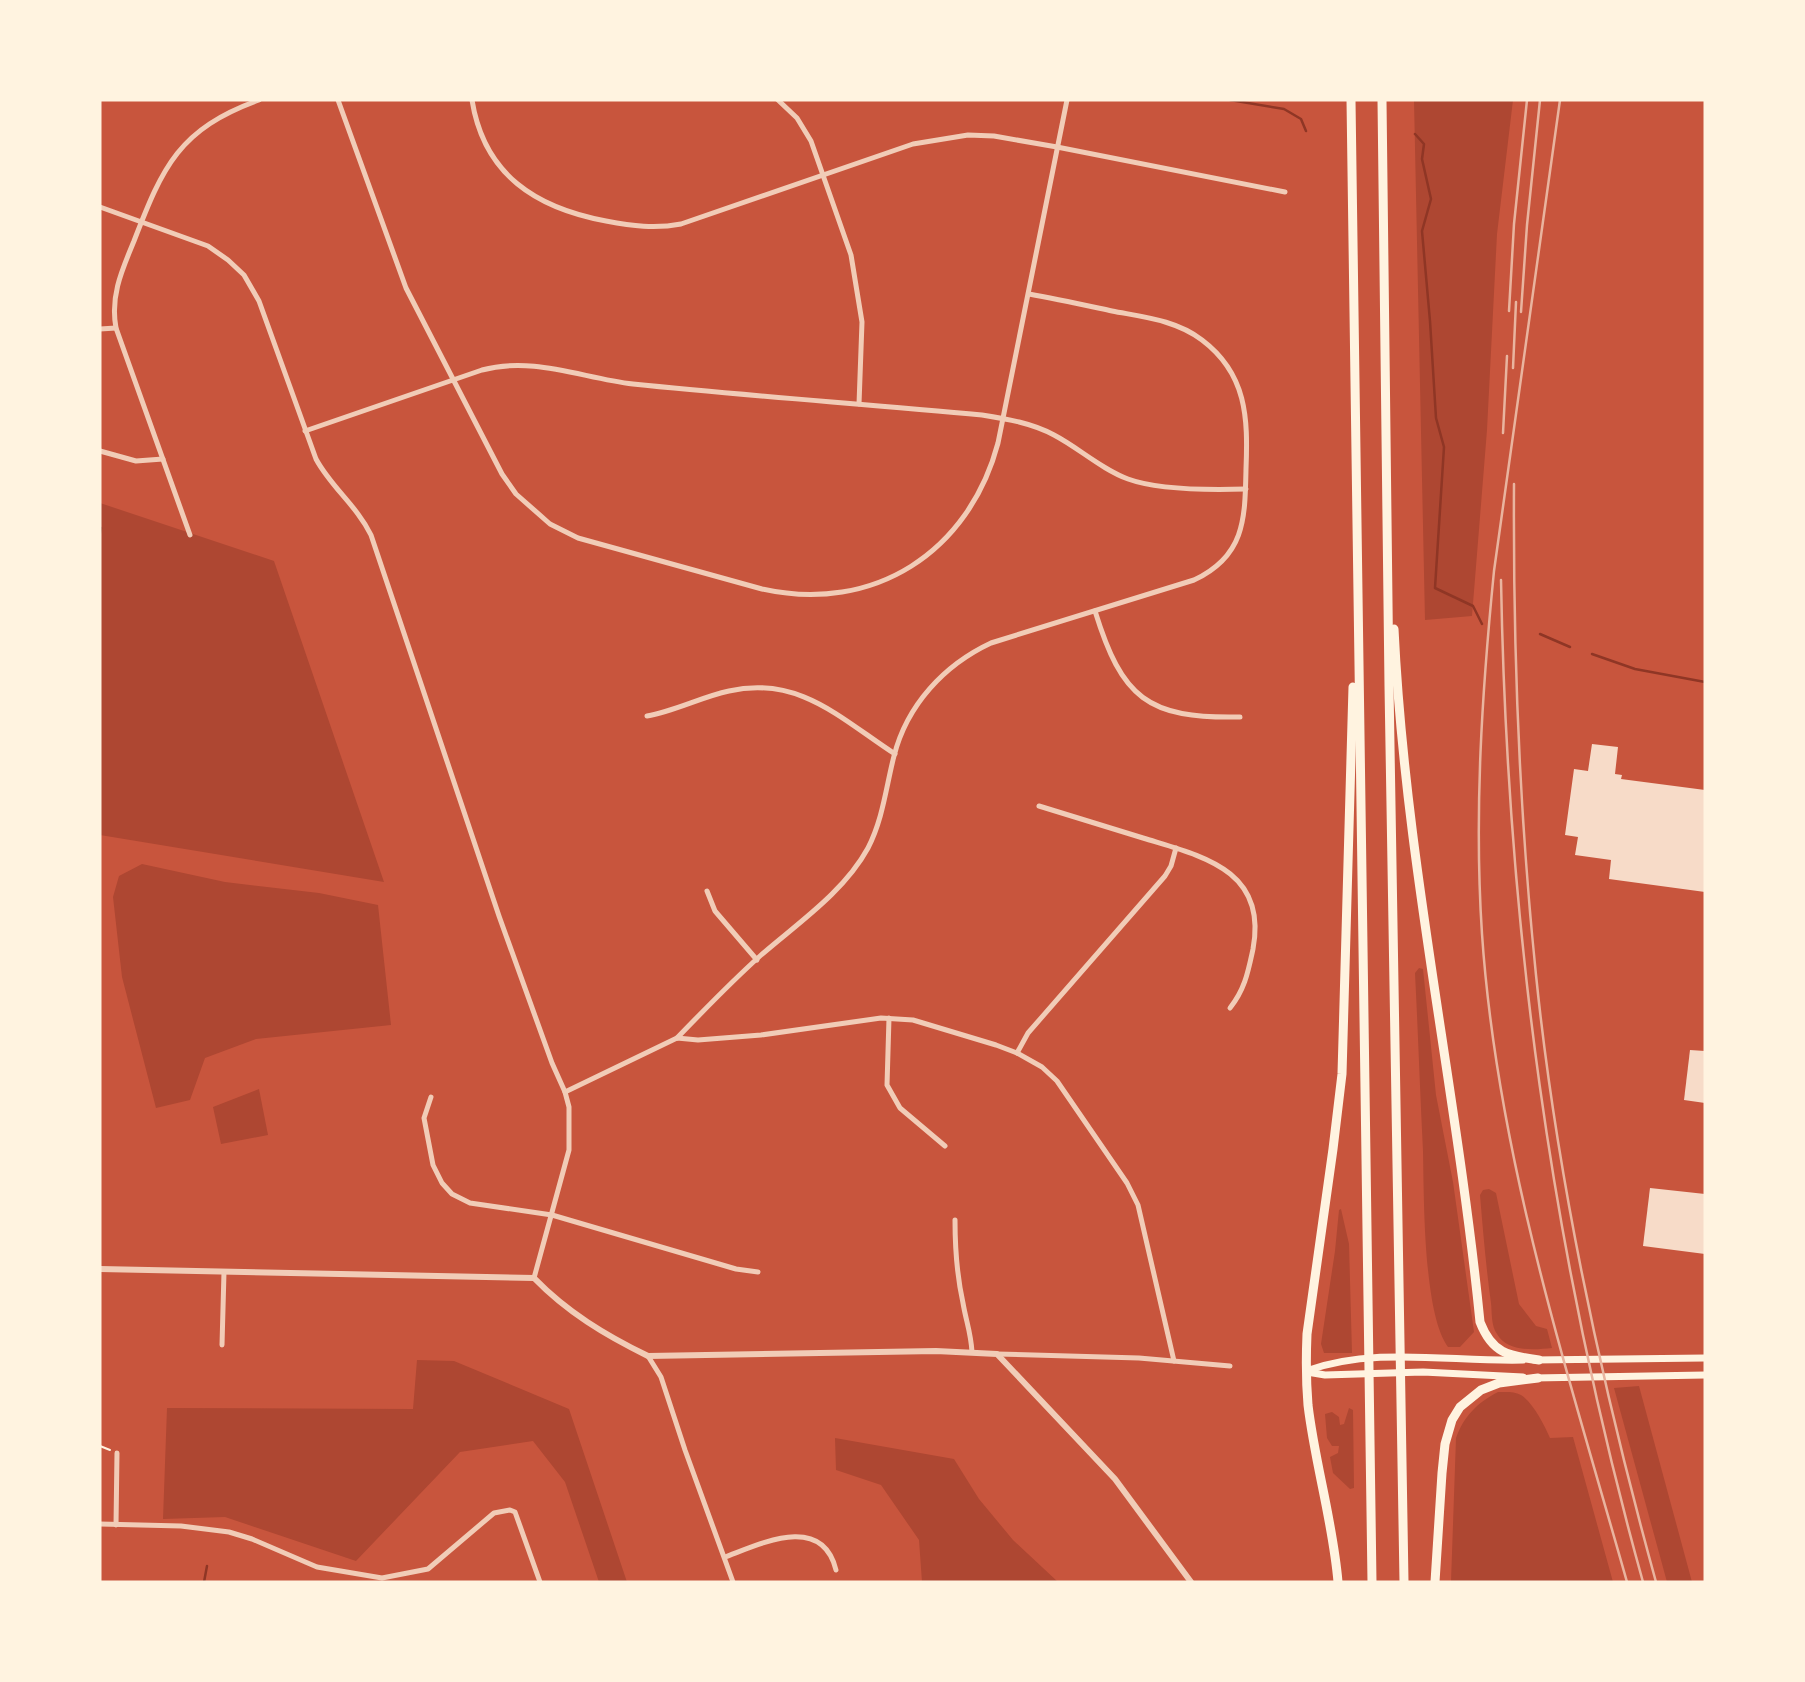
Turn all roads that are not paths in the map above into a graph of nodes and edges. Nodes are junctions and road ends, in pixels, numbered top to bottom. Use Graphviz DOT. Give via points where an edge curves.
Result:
graph roads {
  1 [pos="259,100"];
  2 [pos="338,100"];
  3 [pos="472,100"];
  4 [pos="778,100"];
  5 [pos="1067,100"];
  6 [pos="1350,100"];
  7 [pos="1382,100"];
  8 [pos="1057,146"];
  9 [pos="823,176"];
  10 [pos="1285,192"];
  11 [pos="100,207"];
  12 [pos="141,223"];
  13 [pos="1029,294"];
  14 [pos="116,328"];
  15 [pos="100,329"];
  16 [pos="454,379"];
  17 [pos="859,404"];
  18 [pos="1004,419"];
  19 [pos="305,431"];
  20 [pos="100,451"];
  21 [pos="163,459"];
  22 [pos="1387,484"];
  23 [pos="1246,489"];
  24 [pos="190,535"];
  25 [pos="1357,591"];
  26 [pos="1096,611"];
  27 [pos="647,716"];
  28 [pos="1240,717"];
  29 [pos="895,754"];
  30 [pos="1039,806"];
  31 [pos="1176,848"];
  32 [pos="707,891"];
  33 [pos="757,960"];
  34 [pos="1230,1008"];
  35 [pos="889,1018"];
  36 [pos="677,1038"];
  37 [pos="1017,1053"];
  38 [pos="565,1091"];
  39 [pos="432,1097"];
  40 [pos="945,1146"];
  41 [pos="552,1215"];
  42 [pos="955,1220"];
  43 [pos="100,1269"];
  44 [pos="224,1272"];
  45 [pos="758,1272"];
  46 [pos="534,1278"];
  47 [pos="222,1345"];
  48 [pos="972,1352"];
  49 [pos="997,1354"];
  50 [pos="648,1356"];
  51 [pos="1705,1358"];
  52 [pos="1174,1360"];
  53 [pos="1539,1360"];
  54 [pos="1230,1366"];
  55 [pos="1306,1371"];
  56 [pos="1705,1375"];
  57 [pos="1538,1378"];
  58 [pos="117,1453"];
  59 [pos="100,1524"];
  60 [pos="116,1525"];
  61 [pos="725,1557"];
  62 [pos="836,1570"];
  63 [pos="393,1579"];
  64 [pos="540,1582"];
  65 [pos="733,1582"];
  66 [pos="1191,1582"];
  67 [pos="1338,1582"];
  68 [pos="1372,1582"];
  69 [pos="1404,1582"];
  70 [pos="1435,1582"];
  1 -- 12 [label="street" via="217,118 182,146 165,168"];
  2 -- 16 [label="street" via="396,263"];
  3 -- 9 [label="street" via="483,137 505,171 534,197 582,217 649,228 681,224"];
  4 -- 9 [label="street" via="804,129"];
  5 -- 8 [label="street"];
  6 -- 25 [label="highway"];
  7 -- 22 [label="highway"];
  8 -- 9 [label="street" via="994,136 950,136"];
  8 -- 10 [label="street"];
  8 -- 13 [label="street"];
  9 -- 17 [label="street" via="851,255 859,295"];
  11 -- 12 [label="street"];
  12 -- 14 [label="street" via="116,290"];
  12 -- 19 [label="street" via="208,246 244,275 259,301"];
  13 -- 18 [label="street"];
  13 -- 23 [label="street" via="1164,321 1210,346 1231,372 1244,403"];
  14 -- 15 [label="street"];
  14 -- 21 [label="street"];
  16 -- 17 [label="street" via="497,366 525,364 631,384"];
  16 -- 18 [label="street" via="508,483 550,524 589,541 797,595 870,586 904,571 935,549 980,493"];
  16 -- 19 [label="street"];
  17 -- 18 [label="street"];
  18 -- 23 [label="street" via="1051,433 1136,482"];
  19 -- 38 [label="street" via="321,469 359,512 371,535 499,916"];
  20 -- 21 [label="street" via="135,461"];
  21 -- 24 [label="street"];
  22 -- 53 [label="highway" via="1396,668 1412,821 1480,1322 1485,1337 1499,1350"];
  22 -- 69 [label="highway"];
  23 -- 26 [label="street" via="1240,534 1230,553 1212,570"];
  25 -- 55 [label="highway" via="1342,1074"];
  25 -- 68 [label="highway"];
  26 -- 28 [label="street" via="1113,662 1143,697 1184,716"];
  26 -- 29 [label="street" via="991,643 960,660 919,702"];
  27 -- 29 [label="street" via="732,690 782,690 822,704"];
  29 -- 33 [label="street" via="879,821 859,863 839,888"];
  30 -- 31 [label="street"];
  31 -- 34 [label="street" via="1226,869 1251,905 1255,934 1247,978"];
  31 -- 37 [label="street" via="1165,876 1028,1032"];
  32 -- 33 [label="street" via="715,911"];
  33 -- 36 [label="street"];
  35 -- 36 [label="street" via="739,1037"];
  35 -- 37 [label="street" via="933,1025"];
  35 -- 40 [label="street" via="887,1085 900,1108"];
  36 -- 38 [label="street"];
  37 -- 52 [label="street" via="1056,1081 1133,1193"];
  38 -- 41 [label="street" via="569,1150"];
  39 -- 41 [label="street" via="424,1118 433,1165 453,1194 470,1203"];
  41 -- 45 [label="street"];
  41 -- 46 [label="street"];
  42 -- 48 [label="street" via="958,1275"];
  43 -- 44 [label="street"];
  44 -- 46 [label="street"];
  44 -- 47 [label="street"];
  46 -- 50 [label="street" via="582,1319"];
  48 -- 49 [label="street"];
  48 -- 50 [label="street"];
  49 -- 52 [label="street"];
  49 -- 66 [label="street" via="1115,1479"];
  50 -- 61 [label="street" via="661,1377"];
  51 -- 53 [label="main road"];
  52 -- 54 [label="street"];
  53 -- 55 [label="main road" via="1387,1358"];
  55 -- 57 [label="main road"];
  55 -- 67 [label="highway"];
  56 -- 57 [label="main road"];
  57 -- 70 [label="highway" via="1481,1390 1452,1420 1442,1473"];
  58 -- 60 [label="street"];
  59 -- 60 [label="street"];
  60 -- 63 [label="street" via="229,1532 317,1567"];
  61 -- 62 [label="street" via="778,1538 799,1536 830,1553"];
  61 -- 65 [label="street"];
  63 -- 64 [label="street" via="428,1569 494,1513 510,1510 515,1512"];
}
